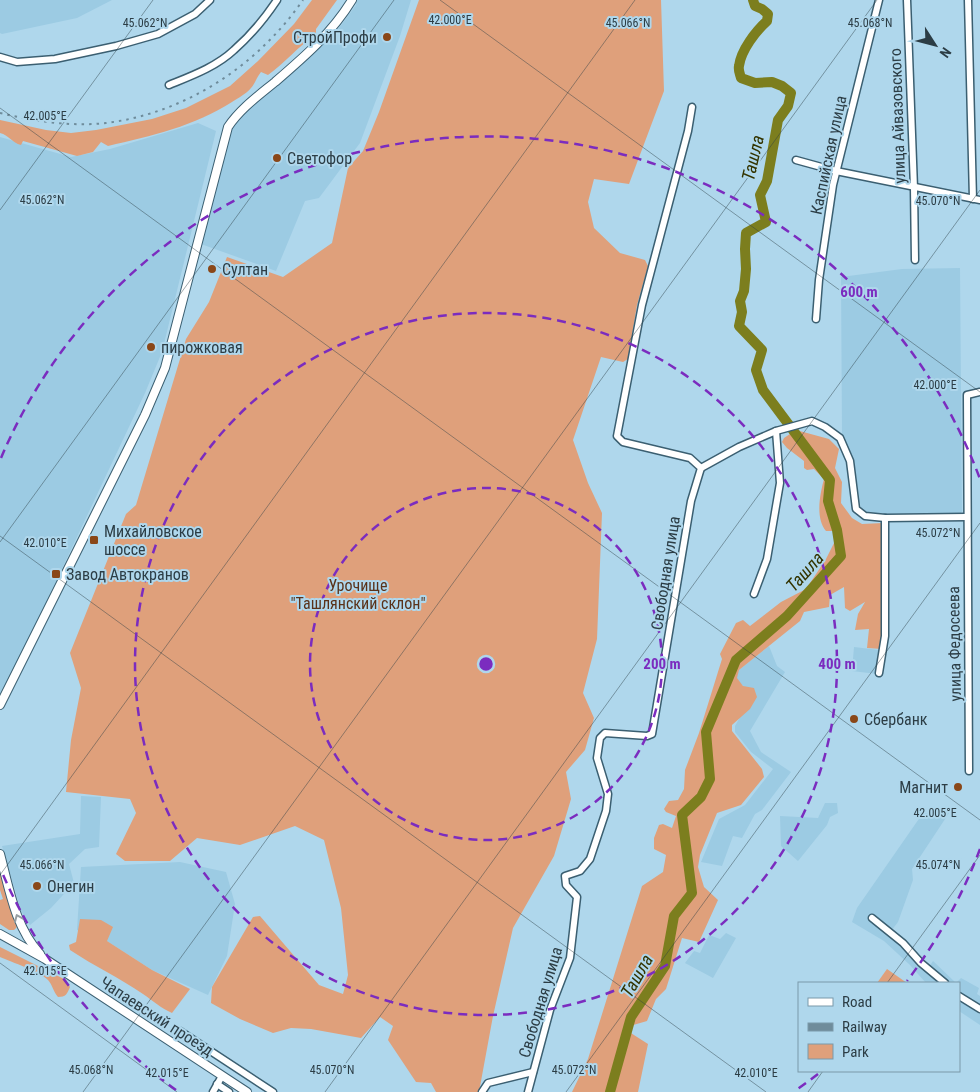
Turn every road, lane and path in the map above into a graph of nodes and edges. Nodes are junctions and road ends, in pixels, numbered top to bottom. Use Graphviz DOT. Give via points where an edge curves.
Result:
graph roads {
  1 [pos="210,0"];
  2 [pos="277,0"];
  3 [pos="352,0"];
  4 [pos="879,0"];
  5 [pos="907,0"];
  6 [pos="968,0"];
  7 [pos="0,57"];
  8 [pos="169,85"];
  9 [pos="692,107"];
  10 [pos="796,160"];
  11 [pos="836,171"];
  12 [pos="914,188"];
  13 [pos="977,200"];
  14 [pos="915,260"];
  15 [pos="816,319"];
  16 [pos="980,392"];
  17 [pos="776,431"];
  18 [pos="701,468"];
  19 [pos="966,516"];
  20 [pos="885,518"];
  21 [pos="754,594"];
  22 [pos="879,673"];
  23 [pos="0,705"];
  24 [pos="969,771"];
  25 [pos="0,854"];
  26 [pos="872,918"];
  27 [pos="0,934"];
  28 [pos="45,959"];
  29 [pos="943,982"];
  30 [pos="960,997"];
  31 [pos="980,1009"];
  32 [pos="180,1031"];
  33 [pos="533,1072"];
  34 [pos="222,1076"];
  35 [pos="218,1084"];
  36 [pos="213,1092"];
  37 [pos="229,1092"];
  38 [pos="247,1092"];
  39 [pos="273,1092"];
  40 [pos="482,1092"];
  41 [pos="528,1092"];
  1 -- 7 [label="street" via="195,14 158,34 116,46 55,59 17,62"];
  2 -- 8 [label="street" via="233,51 201,72"];
  3 -- 23 [label="main road" via="310,53 235,116 228,127 165,368"];
  4 -- 11 [label="street, Каспийская улица"];
  5 -- 12 [label="street, улица Айвазовского"];
  6 -- 13 [label="street"];
  9 -- 18 [label="street" via="642,305 617,436 623,442 690,458"];
  10 -- 11 [label="street"];
  11 -- 12 [label="street"];
  11 -- 15 [label="street, Каспийская улица"];
  12 -- 13 [label="street"];
  12 -- 14 [label="street, улица Айвазовского"];
  16 -- 19 [label="street, улица Федосеева" via="967,395"];
  17 -- 18 [label="street"];
  17 -- 20 [label="street" via="812,421 840,438 850,461 856,509 865,516"];
  17 -- 21 [label="street" via="780,483 768,559"];
  18 -- 33 [label="street, Свободная улица" via="691,501 652,734 605,733 600,738 597,758 608,794 606,810 590,859 580,871 565,876 566,885 577,897 570,958 550,1010"];
  19 -- 20 [label="street"];
  19 -- 24 [label="street, улица Федосеева"];
  20 -- 22 [label="street" via="885,636"];
  28 -- 25 [label="main road, one-way" via="21,925"];
  26 -- 29 [label="street"];
  27 -- 28 [label="main road, Чапаевский проезд"];
  28 -- 34 [label="main road, Чапаевский проезд"];
  30 -- 31 [label="street"];
  32 -- 39 [label="street"];
  33 -- 40 [label="street" via="488,1083"];
  33 -- 41 [label="street, Свободная улица"];
  34 -- 35 [label="street"];
  34 -- 38 [label="main road, Чапаевский проезд"];
  35 -- 36 [label="street"];
  35 -- 37 [label="street"];
}
